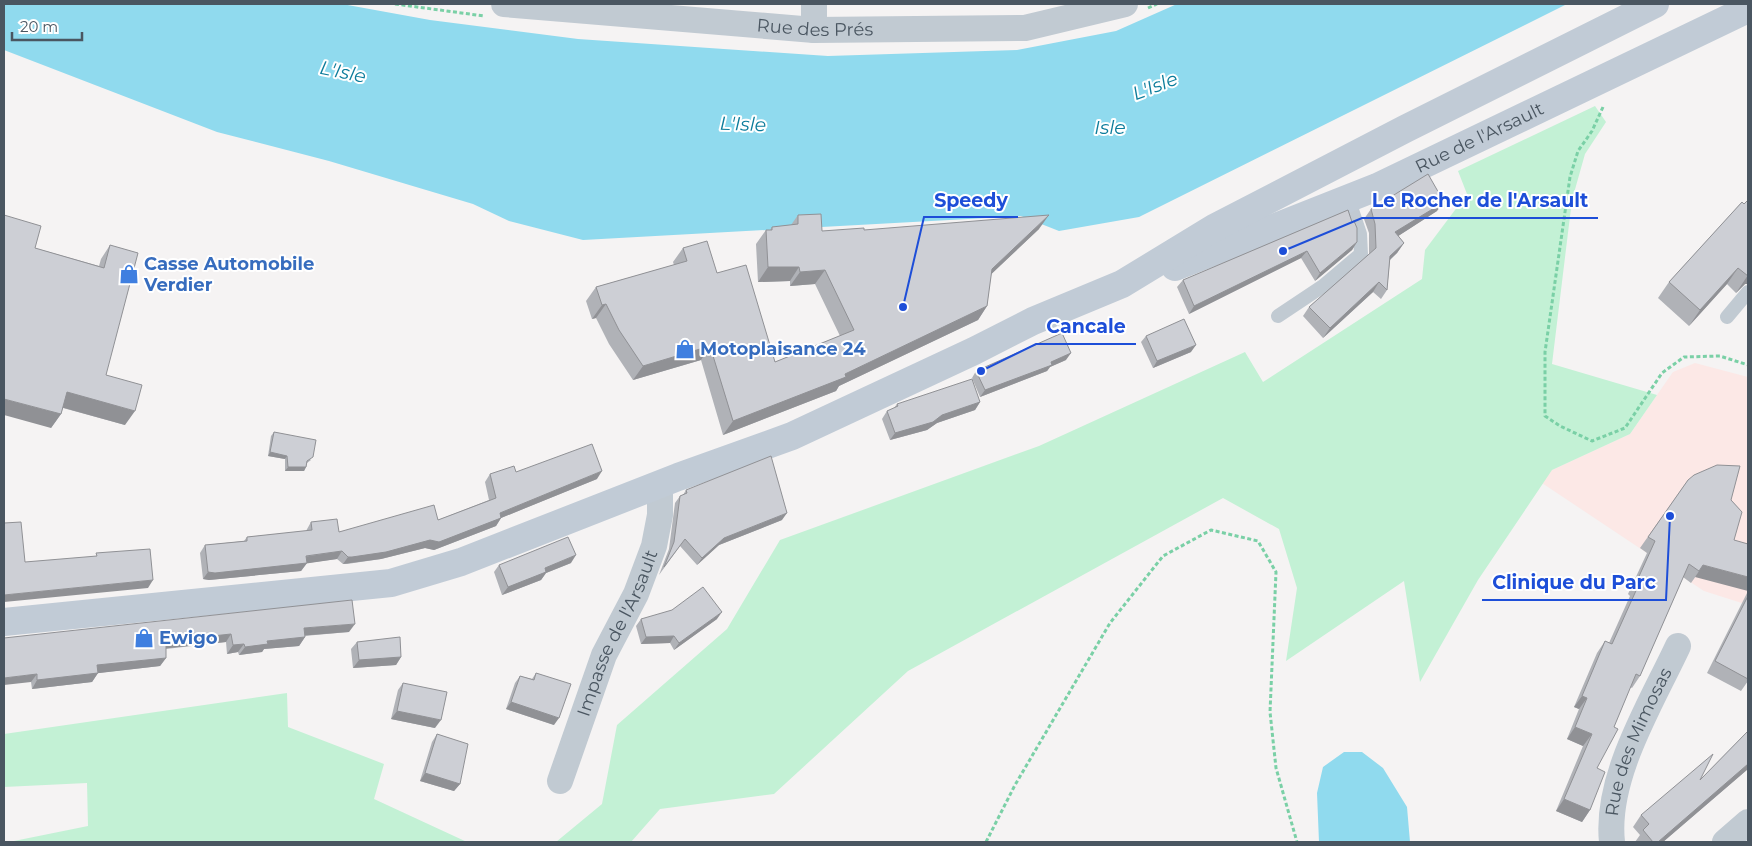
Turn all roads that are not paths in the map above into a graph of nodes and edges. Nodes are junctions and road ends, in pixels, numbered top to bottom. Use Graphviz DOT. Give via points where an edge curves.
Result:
graph roads {
  1 [pos="504,4"];
  2 [pos="814,4"];
  3 [pos="1125,4"];
  4 [pos="1655,4"];
  5 [pos="1748,9"];
  6 [pos="814,30"];
  7 [pos="1371,147"];
  8 [pos="1332,168"];
  9 [pos="1410,172"];
  10 [pos="1377,187"];
  11 [pos="1348,198"];
  12 [pos="1122,284"];
  13 [pos="1748,292"];
  14 [pos="1278,316"];
  15 [pos="1727,317"];
  16 [pos="660,484"];
  17 [pos="4,622"];
  18 [pos="1678,646"];
  19 [pos="560,781"];
  20 [pos="1748,822"];
  21 [pos="1612,842"];
  22 [pos="1725,842"];
  1 -- 6 [label="street, Rue des Prés"];
  2 -- 6 [label="street"];
  3 -- 6 [label="street, Rue des Prés" via="1026,28"];
  4 -- 7 [label="main road"];
  5 -- 9 [label="main road, Rue de l'Arsault"];
  7 -- 8 [label="main road"];
  7 -- 9 [label="main road" via="1381,162"];
  8 -- 10 [label="main road" via="1344,185"];
  8 -- 12 [label="main road" via="1214,228"];
  9 -- 10 [label="main road, Rue de l'Arsault"];
  10 -- 11 [label="main road, Rue de l'Arsault"];
  11 -- 12 [label="main road, Rue de l'Arsault" via="1188,262"];
  11 -- 14 [label="lane" via="1360,234 1361,254 1323,286"];
  12 -- 16 [label="main road" via="1033,321 792,436"];
  13 -- 15 [label="lane"];
  16 -- 17 [label="main road" via="461,562 391,583"];
  16 -- 19 [label="street, Impasse de l'Arsault" via="660,515 654,546 636,594 604,655"];
  18 -- 21 [label="street, Rue des Mimosas" via="1626,757 1613,802"];
  20 -- 22 [label="street"];
}
